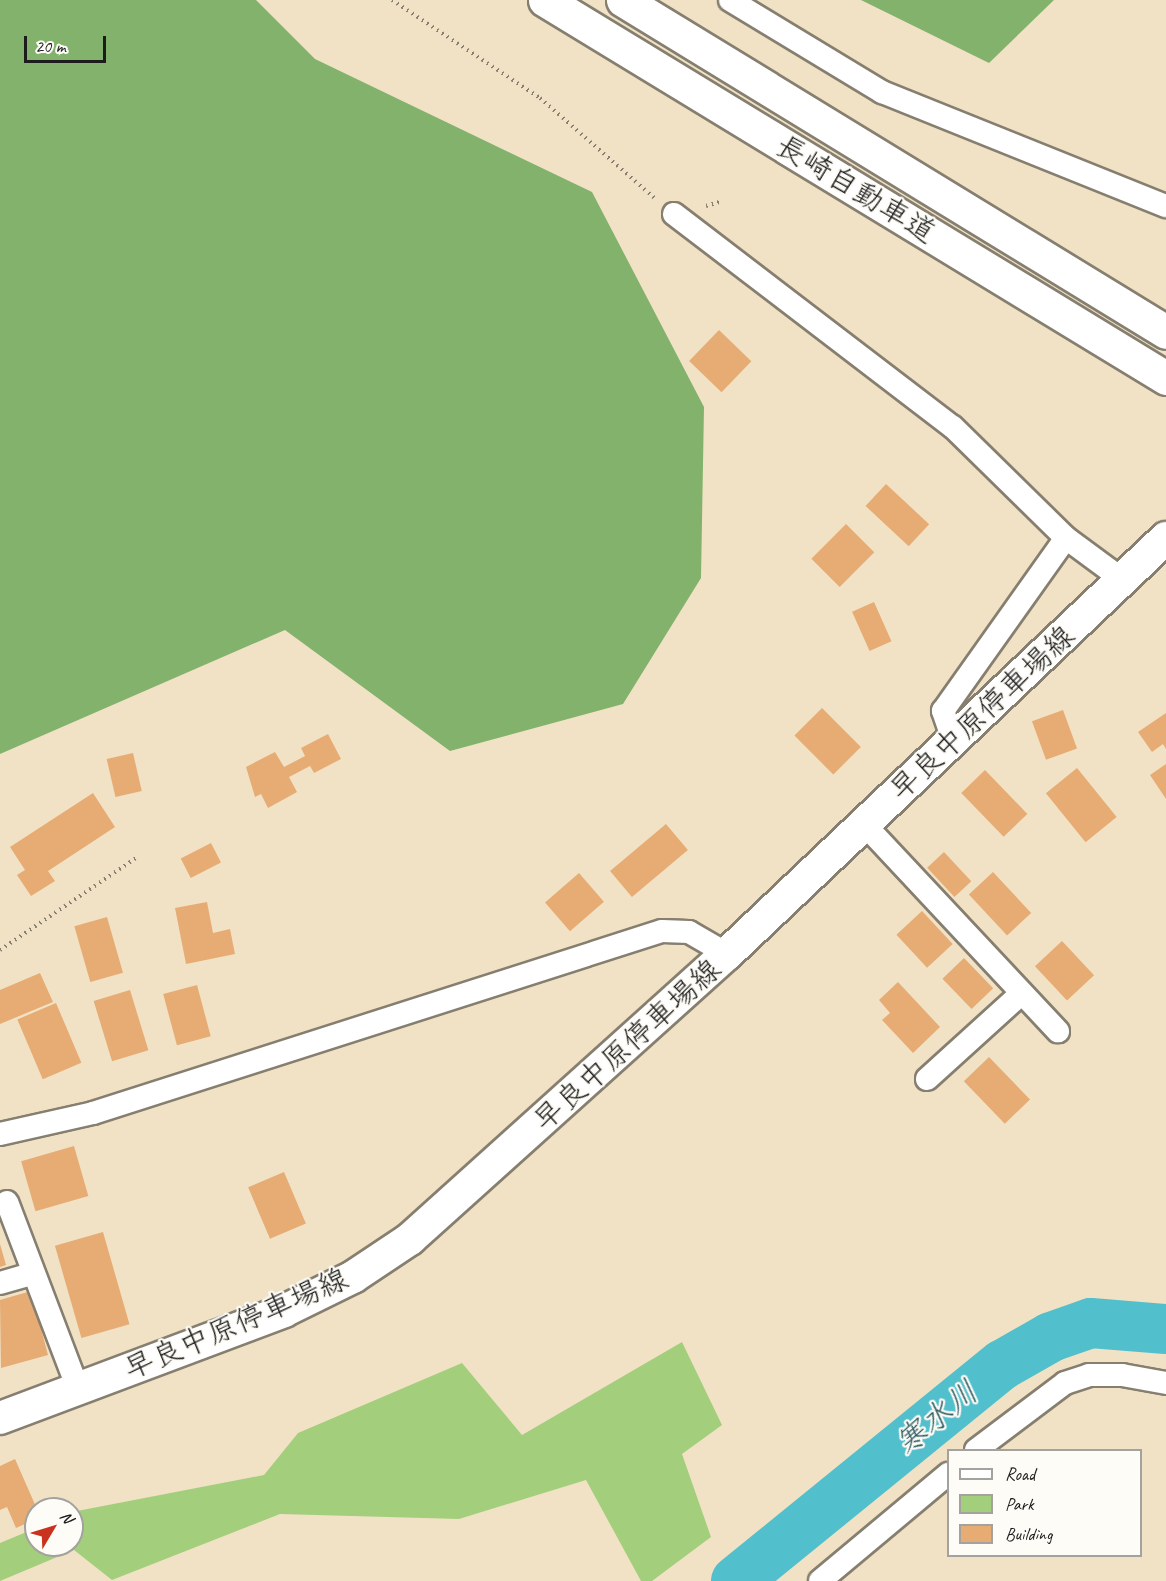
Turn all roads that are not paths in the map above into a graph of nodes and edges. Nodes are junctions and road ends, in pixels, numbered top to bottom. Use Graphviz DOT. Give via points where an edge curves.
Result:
graph roads {
  1 [pos="545,0"];
  2 [pos="623,0"];
  3 [pos="730,0"];
  4 [pos="1166,206"];
  5 [pos="674,214"];
  6 [pos="1166,331"];
  7 [pos="1155,371"];
  8 [pos="1065,538"];
  9 [pos="1166,538"];
  10 [pos="1123,580"];
  11 [pos="953,740"];
  12 [pos="864,824"];
  13 [pos="727,954"];
  14 [pos="1022,993"];
  15 [pos="1058,1031"];
  16 [pos="927,1079"];
  17 [pos="0,1134"];
  18 [pos="7,1202"];
  19 [pos="32,1274"];
  20 [pos="0,1282"];
  21 [pos="1166,1383"];
  22 [pos="78,1389"];
  23 [pos="0,1418"];
  24 [pos="977,1449"];
  25 [pos="947,1475"];
  26 [pos="820,1581"];
  1 -- 7 [label="highway, 長崎自動車道"];
  2 -- 6 [label="highway, 長崎自動車道"];
  3 -- 4 [label="street" via="882,92"];
  5 -- 8 [label="street" via="953,427"];
  8 -- 10 [label="street"];
  8 -- 11 [label="street" via="943,711"];
  9 -- 10 [label="main road, 早良中原停車場線"];
  10 -- 11 [label="main road, 早良中原停車場線"];
  11 -- 12 [label="main road, 早良中原停車場線"];
  12 -- 13 [label="main road, 早良中原停車場線"];
  12 -- 14 [label="street"];
  13 -- 17 [label="street" via="689,932 662,932 93,1113"];
  13 -- 22 [label="main road, 早良中原停車場線" via="410,1239 353,1277 284,1311"];
  14 -- 15 [label="street"];
  14 -- 16 [label="street"];
  18 -- 19 [label="street"];
  19 -- 20 [label="street"];
  19 -- 22 [label="street"];
  21 -- 24 [label="street" via="1122,1375 1089,1375 1065,1383"];
  22 -- 23 [label="main road, 早良中原停車場線"];
  25 -- 26 [label="street"];
}
